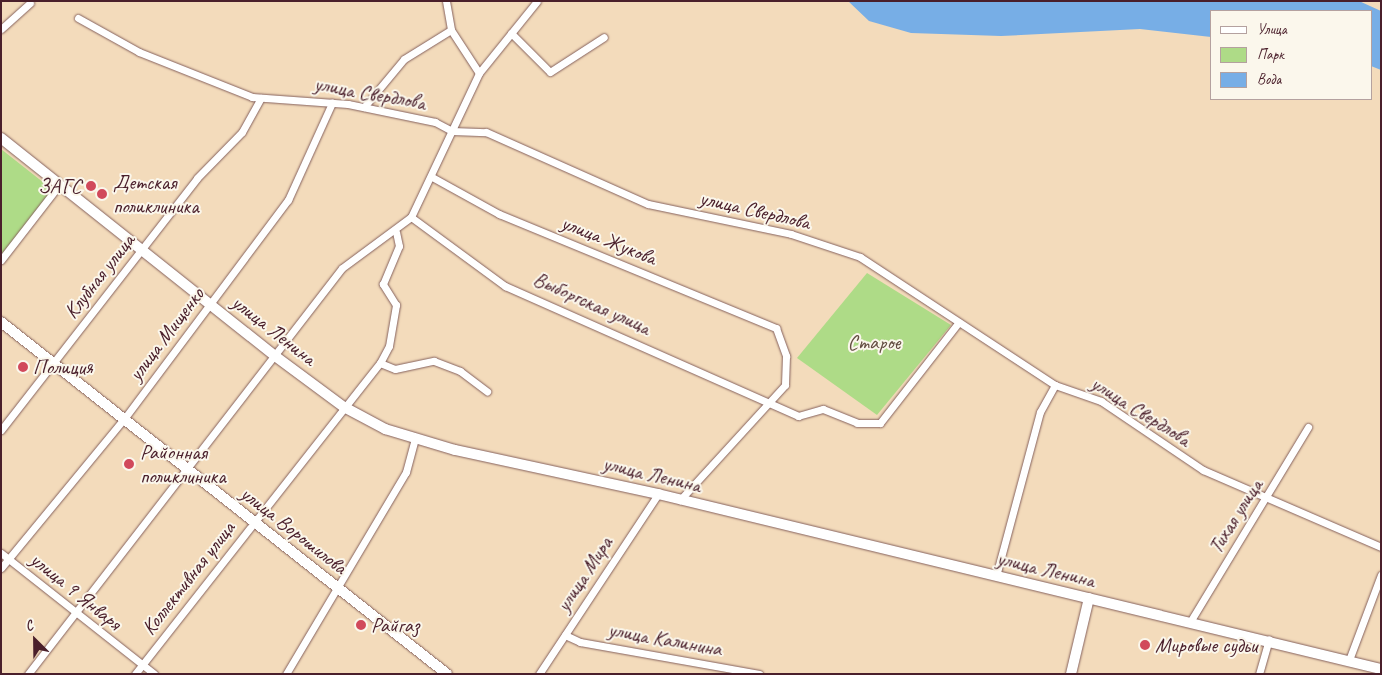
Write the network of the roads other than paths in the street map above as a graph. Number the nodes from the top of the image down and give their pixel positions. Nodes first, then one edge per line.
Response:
1 (446, 1) edge
2 (537, 1) edge
3 (30, 3) dead end
4 (78, 18) dead end
5 (1, 29) edge
6 (451, 30) junction
7 (512, 33) junction
8 (604, 37) dead end
9 (479, 73) junction
10 (261, 98) junction
11 (332, 103) junction
12 (364, 108) junction
13 (452, 131) junction
14 (1, 138) edge
15 (432, 177) junction
16 (60, 184) junction
17 (411, 217) junction
18 (396, 232) junction
19 (141, 249) junction
20 (1, 260) edge
21 (211, 304) junction
22 (1, 322) edge
23 (959, 322) junction
24 (275, 356) junction
25 (53, 363) junction
26 (380, 363) junction
27 (1054, 385) junction
28 (487, 391) dead end
29 (771, 401) junction
30 (344, 407) junction
31 (124, 419) junction
32 (1308, 427) dead end
33 (1, 430) edge
34 (414, 439) junction
35 (186, 469) junction
36 (658, 494) junction
37 (1269, 498) junction
38 (680, 500) junction
39 (254, 522) junction
40 (1381, 547) edge
41 (1, 553) edge
42 (8, 559) junction
43 (1, 568) edge
44 (1381, 575) edge
45 (996, 576) junction
46 (338, 589) junction
47 (1089, 598) junction
48 (74, 613) junction
49 (1190, 622) junction
50 (565, 635) junction
51 (1269, 640) junction
52 (1349, 660) junction
53 (142, 665) junction
54 (1381, 670) edge
55 (735, 672) edge
56 (28, 674) edge
57 (136, 674) edge
58 (154, 674) edge
59 (286, 674) edge
60 (447, 674) edge
61 (539, 674) edge
62 (759, 674) edge
63 (1071, 674) edge
64 (1259, 674) edge

1 - 6 street
2 - 7 street
3 - 5 street
4 - 10 street, улица Свердлова
6 - 9 street
6 - 12 street
7 - 8 street
7 - 9 street
9 - 13 street
10 - 11 street, улица Свердлова
10 - 19 street, Клубная улица
11 - 12 street, улица Свердлова
11 - 21 street, улица Мищенко
12 - 13 street, улица Свердлова
13 - 15 street
13 - 23 street, улица Свердлова
14 - 16 main road, улица Ленина
15 - 17 street
15 - 29 street, улица Жукова
16 - 19 main road, улица Ленина
16 - 20 street
17 - 18 street
17 - 29 street, Выборгская улица
18 - 24 street
18 - 26 street, Коллективная улица
19 - 21 main road, улица Ленина
19 - 25 street, Клубная улица
21 - 24 main road, улица Ленина
21 - 31 street, улица Мищенко
22 - 25 main road, улица Ворошилова
23 - 27 street, улица Свердлова
23 - 29 street
24 - 30 main road, улица Ленина
24 - 35 street
25 - 31 main road, улица Ворошилова
25 - 33 street, Клубная улица
26 - 28 street
26 - 30 street, Коллективная улица
27 - 37 street, улица Свердлова
27 - 45 street
29 - 38 street
30 - 34 main road, улица Ленина
30 - 39 street, Коллективная улица
31 - 35 main road, улица Ворошилова
31 - 42 street, улица Мищенко
32 - 37 street, Тихая улица
34 - 36 main road, улица Ленина
34 - 46 street
35 - 39 main road, улица Ворошилова
35 - 48 street
36 - 38 main road, улица Ленина
36 - 50 street, улица Мира
37 - 40 street, улица Свердлова
37 - 49 street, Тихая улица
38 - 45 main road, улица Ленина
39 - 46 main road, улица Ворошилова
39 - 53 street, Коллективная улица
41 - 42 street, улица 9 Января
42 - 43 street, улица Мищенко
42 - 48 street, улица 9 Января
44 - 52 street
45 - 47 main road, улица Ленина
46 - 59 street
46 - 60 main road, улица Ворошилова
47 - 49 main road, улица Ленина
47 - 63 main road
48 - 53 street, улица 9 Января
48 - 56 street
49 - 51 main road, улица Ленина
50 - 55 street, улица Калинина
50 - 61 street, улица Мира
51 - 52 main road, улица Ленина
51 - 64 street
52 - 54 main road, улица Ленина
53 - 57 street, Коллективная улица
53 - 58 street, улица 9 Января
55 - 62 street, улица Калинина

